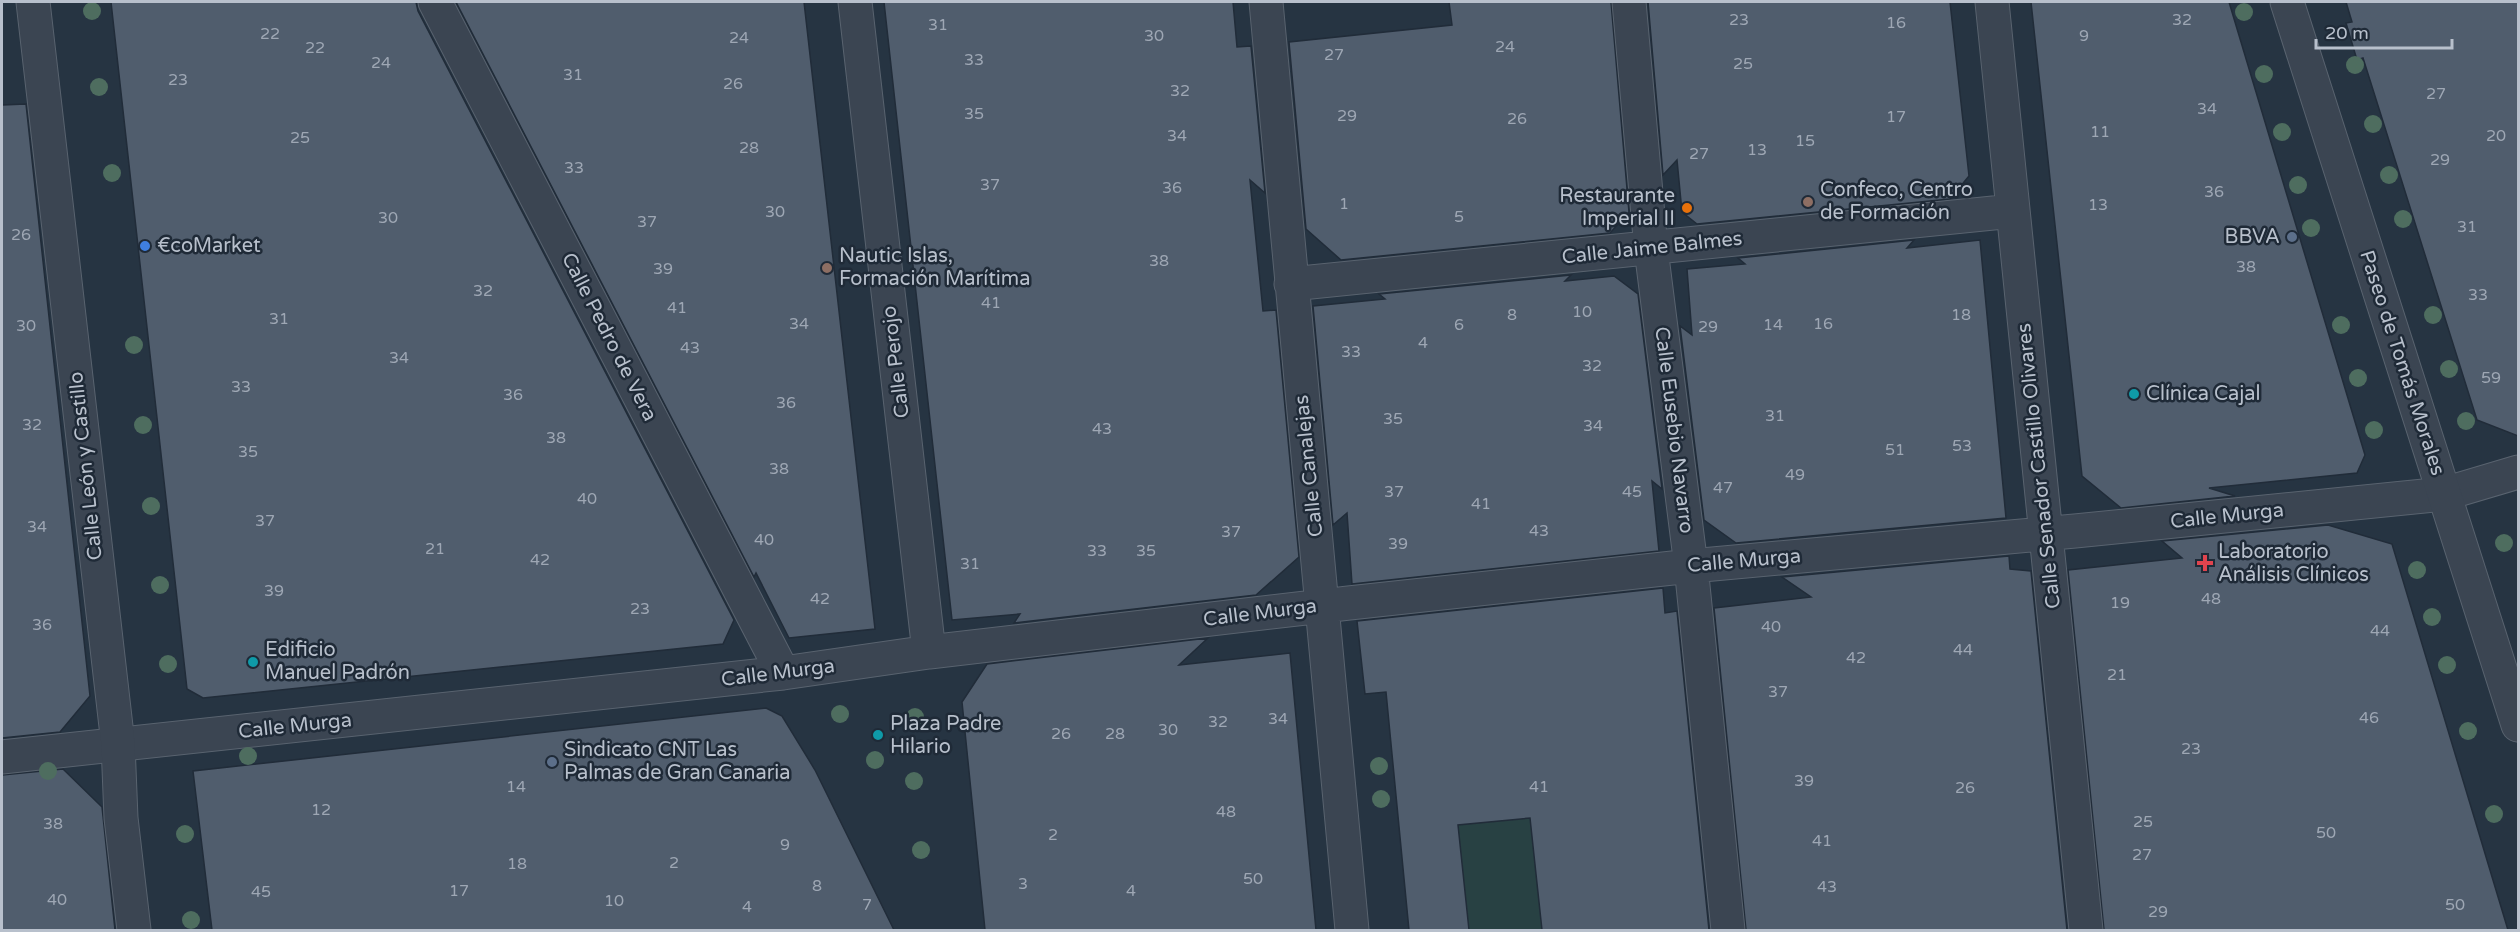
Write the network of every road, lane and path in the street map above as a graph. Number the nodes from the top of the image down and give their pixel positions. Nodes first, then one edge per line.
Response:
1 (33, 2) edge
2 (435, 2) edge
3 (855, 2) edge
4 (1266, 2) edge
5 (1629, 2) edge
6 (1992, 2) edge
7 (2287, 2) edge
8 (2013, 212) junction
9 (1651, 249) junction
10 (1291, 284) junction
11 (2518, 472) edge
12 (2444, 494) junction
13 (2046, 534) junction
14 (1691, 566) junction
15 (1323, 606) junction
16 (929, 652) junction
17 (783, 673) junction
18 (2518, 725) edge
19 (118, 744) junction
20 (2, 758) edge
21 (134, 930) edge
22 (1352, 930) edge
23 (1728, 930) edge
24 (2086, 930) edge

1 - 19 street, Calle León y Castillo
2 - 17 street, Calle Pedro de Vera
3 - 16 street, Calle Perojo
4 - 10 street, Calle Canalejas
5 - 9 street, Calle Eusebio Navarro
6 - 8 street, Calle Senador Castillo Olivares
7 - 12 street, Paseo de Tomás Morales
8 - 9 street, Calle Jaime Balmes
8 - 13 street, Calle Senador Castillo Olivares
9 - 10 street, Calle Jaime Balmes
9 - 14 street, Calle Eusebio Navarro
10 - 15 street, Calle Canalejas
11 - 12 street, Calle Murga
12 - 13 street, Calle Murga
12 - 18 street, Paseo de Tomás Morales
13 - 14 street, Calle Murga
13 - 24 street, Calle Senador Castillo Olivares
14 - 15 street, Calle Murga
14 - 23 street, Calle Eusebio Navarro
15 - 16 street, Calle Murga
15 - 22 street, Calle Canalejas
16 - 17 street, Calle Murga
17 - 19 street, Calle Murga
19 - 20 street, Calle Murga
19 - 21 street, Calle León y Castillo

